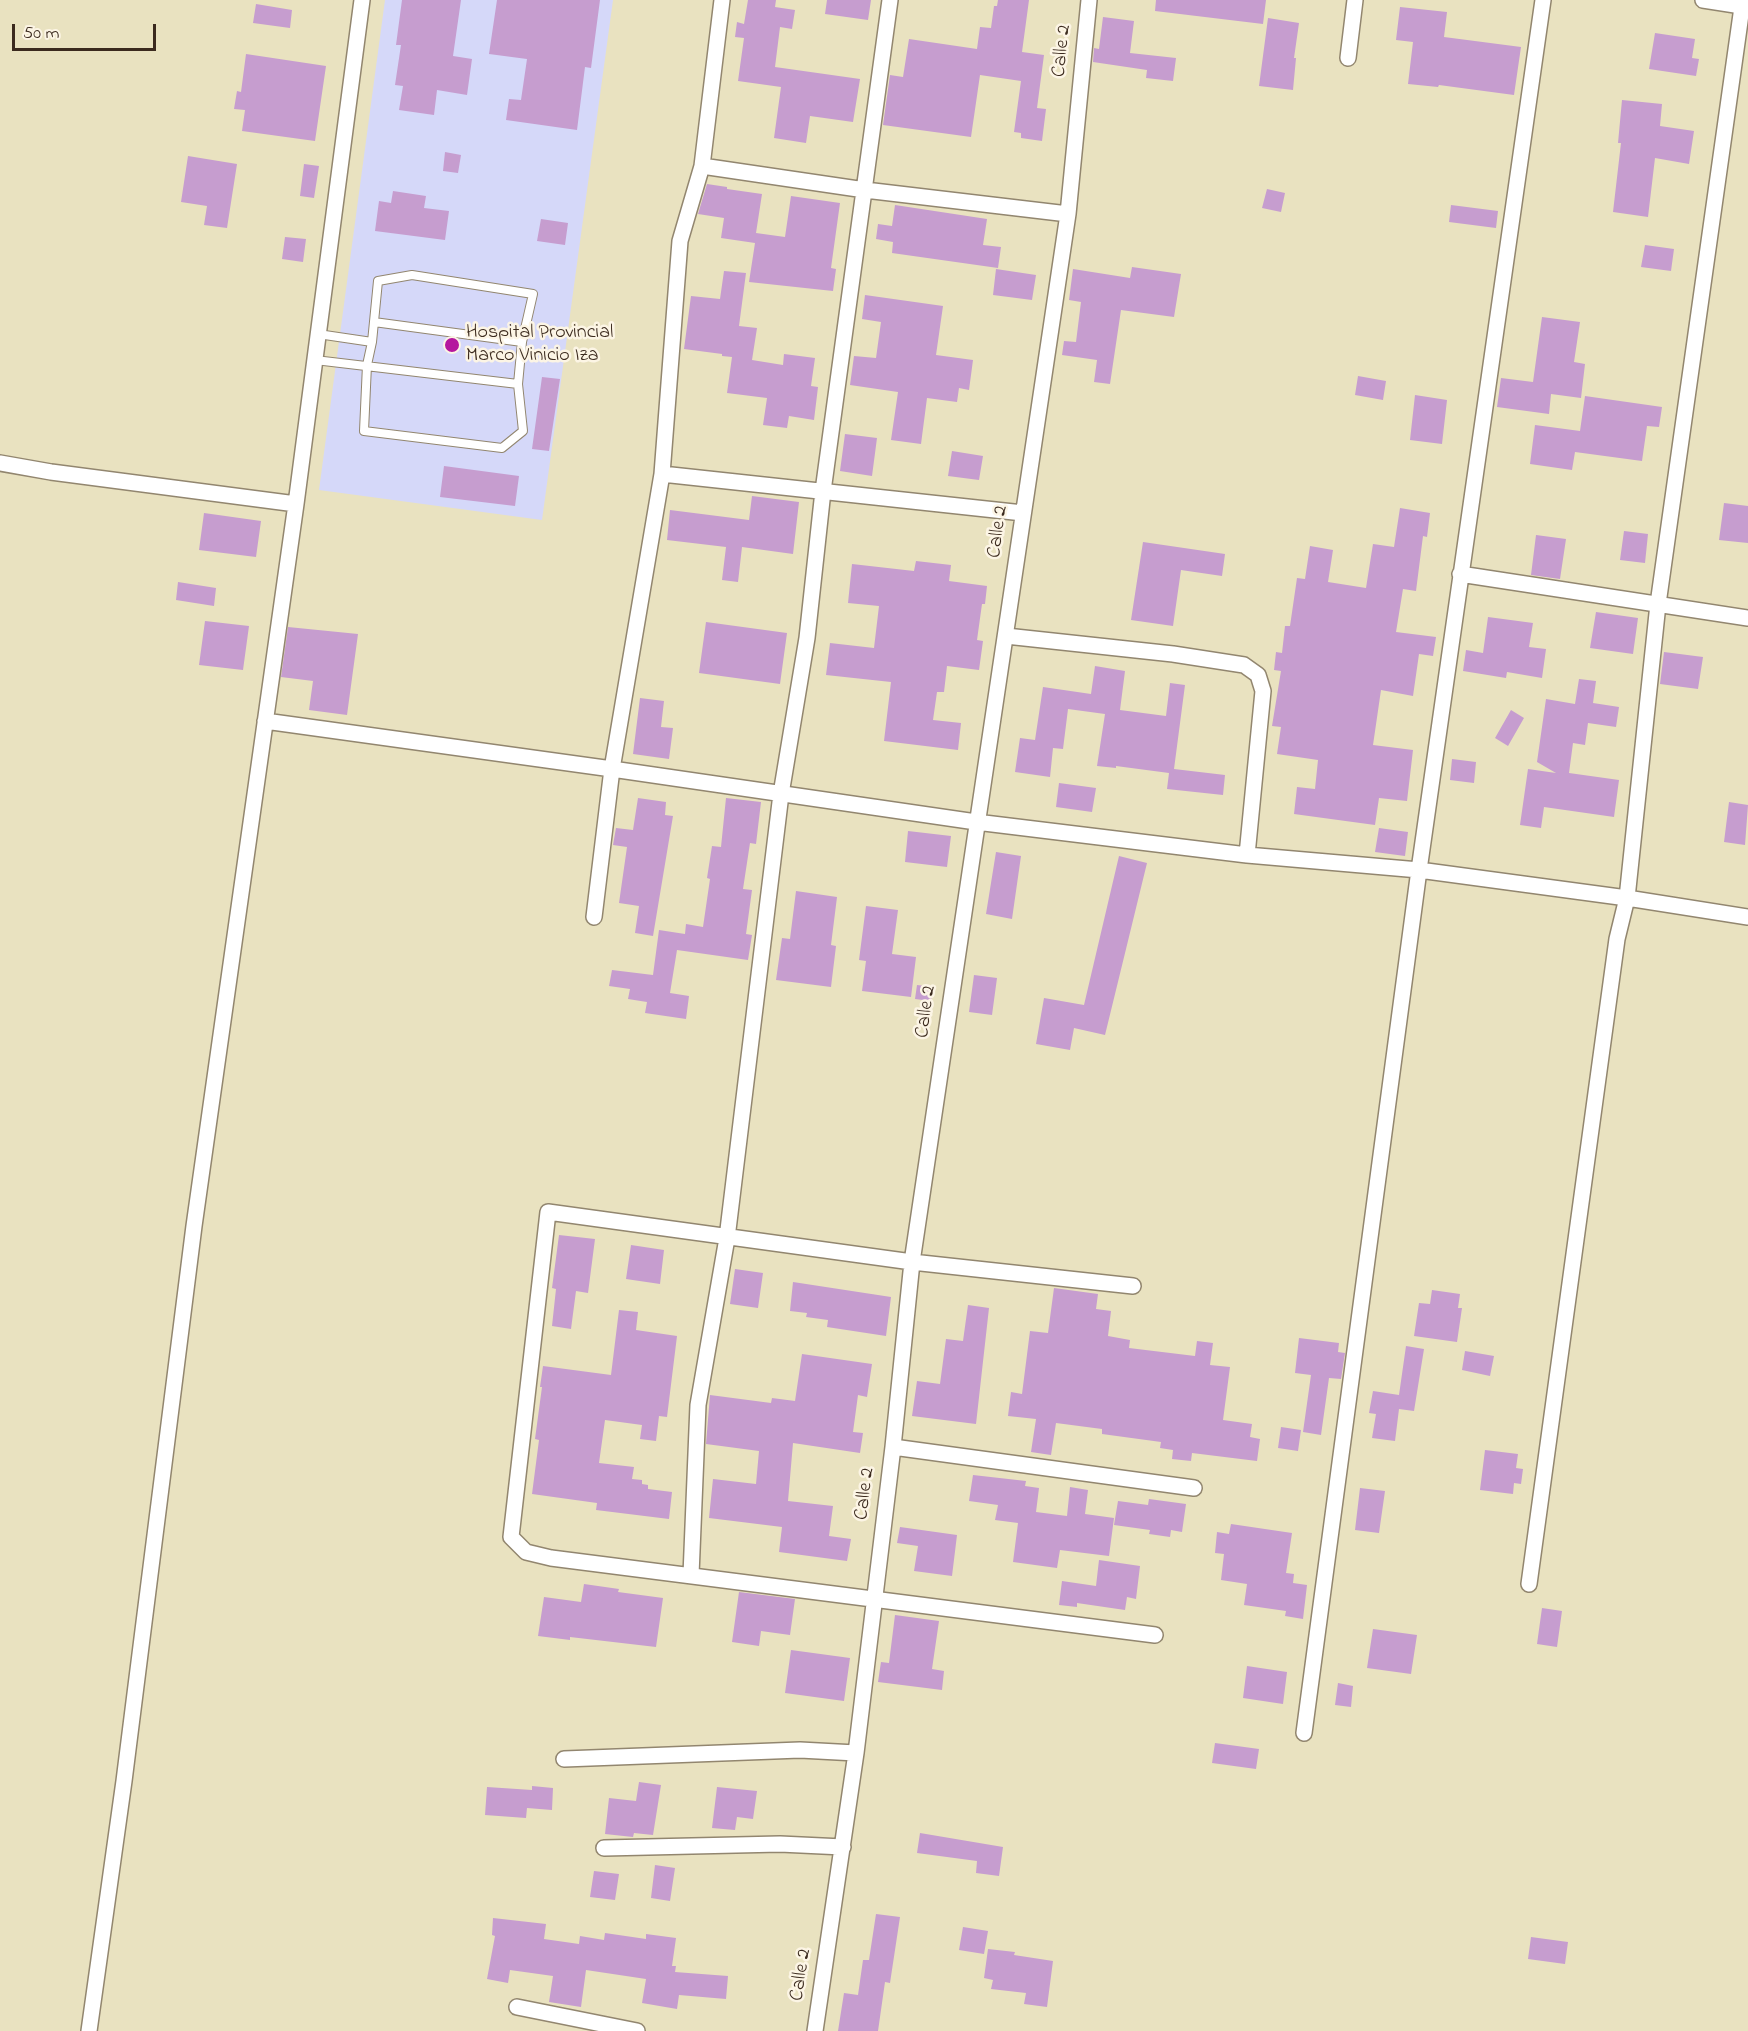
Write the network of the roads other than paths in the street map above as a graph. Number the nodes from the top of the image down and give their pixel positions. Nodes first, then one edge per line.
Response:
1 (362, 0) edge
2 (722, 0) edge
3 (890, 0) edge
4 (1089, 0) edge
5 (1355, 0) edge
6 (1543, 0) edge
7 (1703, 0) edge
8 (1745, 4) edge
9 (1348, 58) dead end
10 (702, 165) junction
11 (865, 190) junction
12 (1068, 214) junction
13 (374, 322) junction
14 (318, 334) junction
15 (372, 342) junction
16 (522, 342) junction
17 (315, 360) junction
18 (367, 365) junction
19 (518, 384) junction
20 (0, 463) edge
21 (662, 474) junction
22 (823, 491) junction
23 (296, 504) junction
24 (1023, 513) junction
25 (1460, 574) junction
26 (1658, 604) junction
27 (1748, 618) edge
28 (1006, 636) junction
29 (265, 721) junction
30 (612, 769) junction
31 (781, 794) junction
32 (976, 822) junction
33 (1247, 855) junction
34 (1419, 870) junction
35 (1627, 898) junction
36 (594, 917) dead end
37 (1748, 917) edge
38 (727, 1238) junction
39 (912, 1262) junction
40 (1133, 1286) dead end
41 (893, 1447) junction
42 (1194, 1488) dead end
43 (691, 1575) junction
44 (1528, 1584) dead end
45 (873, 1599) junction
46 (1155, 1635) dead end
47 (1304, 1732) dead end
48 (856, 1753) junction
49 (564, 1759) dead end
50 (843, 1847) junction
51 (604, 1848) dead end
52 (517, 2007) dead end
53 (89, 2031) edge
54 (637, 2031) edge
55 (815, 2031) edge

1 - 14 street
2 - 10 street
3 - 11 street
4 - 12 street, Calle 2
5 - 9 street
6 - 25 street
7 - 8 street
8 - 26 street
10 - 11 street
10 - 21 street
11 - 12 street
11 - 22 street
12 - 24 street, Calle 2
13 - 15 lane
13 - 16 lane
13 - 16 lane
14 - 15 lane
14 - 17 street
15 - 18 lane
16 - 19 lane
17 - 18 lane
17 - 23 street
18 - 19 lane
18 - 19 lane
20 - 23 street
21 - 22 street
21 - 30 street
22 - 24 street
22 - 31 street
23 - 29 street
24 - 28 street, Calle 2
25 - 26 street
25 - 34 street
26 - 27 street
26 - 35 street
28 - 32 street, Calle 2
28 - 33 street
29 - 30 street
29 - 53 street
30 - 31 street
30 - 36 street
31 - 32 street
31 - 38 street
32 - 33 street
32 - 39 street, Calle 2
33 - 34 street
34 - 35 street
34 - 47 street
35 - 37 street
35 - 44 street
38 - 39 street
38 - 43 street
38 - 43 street
39 - 40 street
39 - 41 street, Calle 2
41 - 42 street
41 - 45 street, Calle 2
43 - 45 street
45 - 46 street
45 - 48 street, Calle 2
48 - 49 street
48 - 50 street, Calle 2
50 - 51 street
50 - 55 street, Calle 2
52 - 54 street

